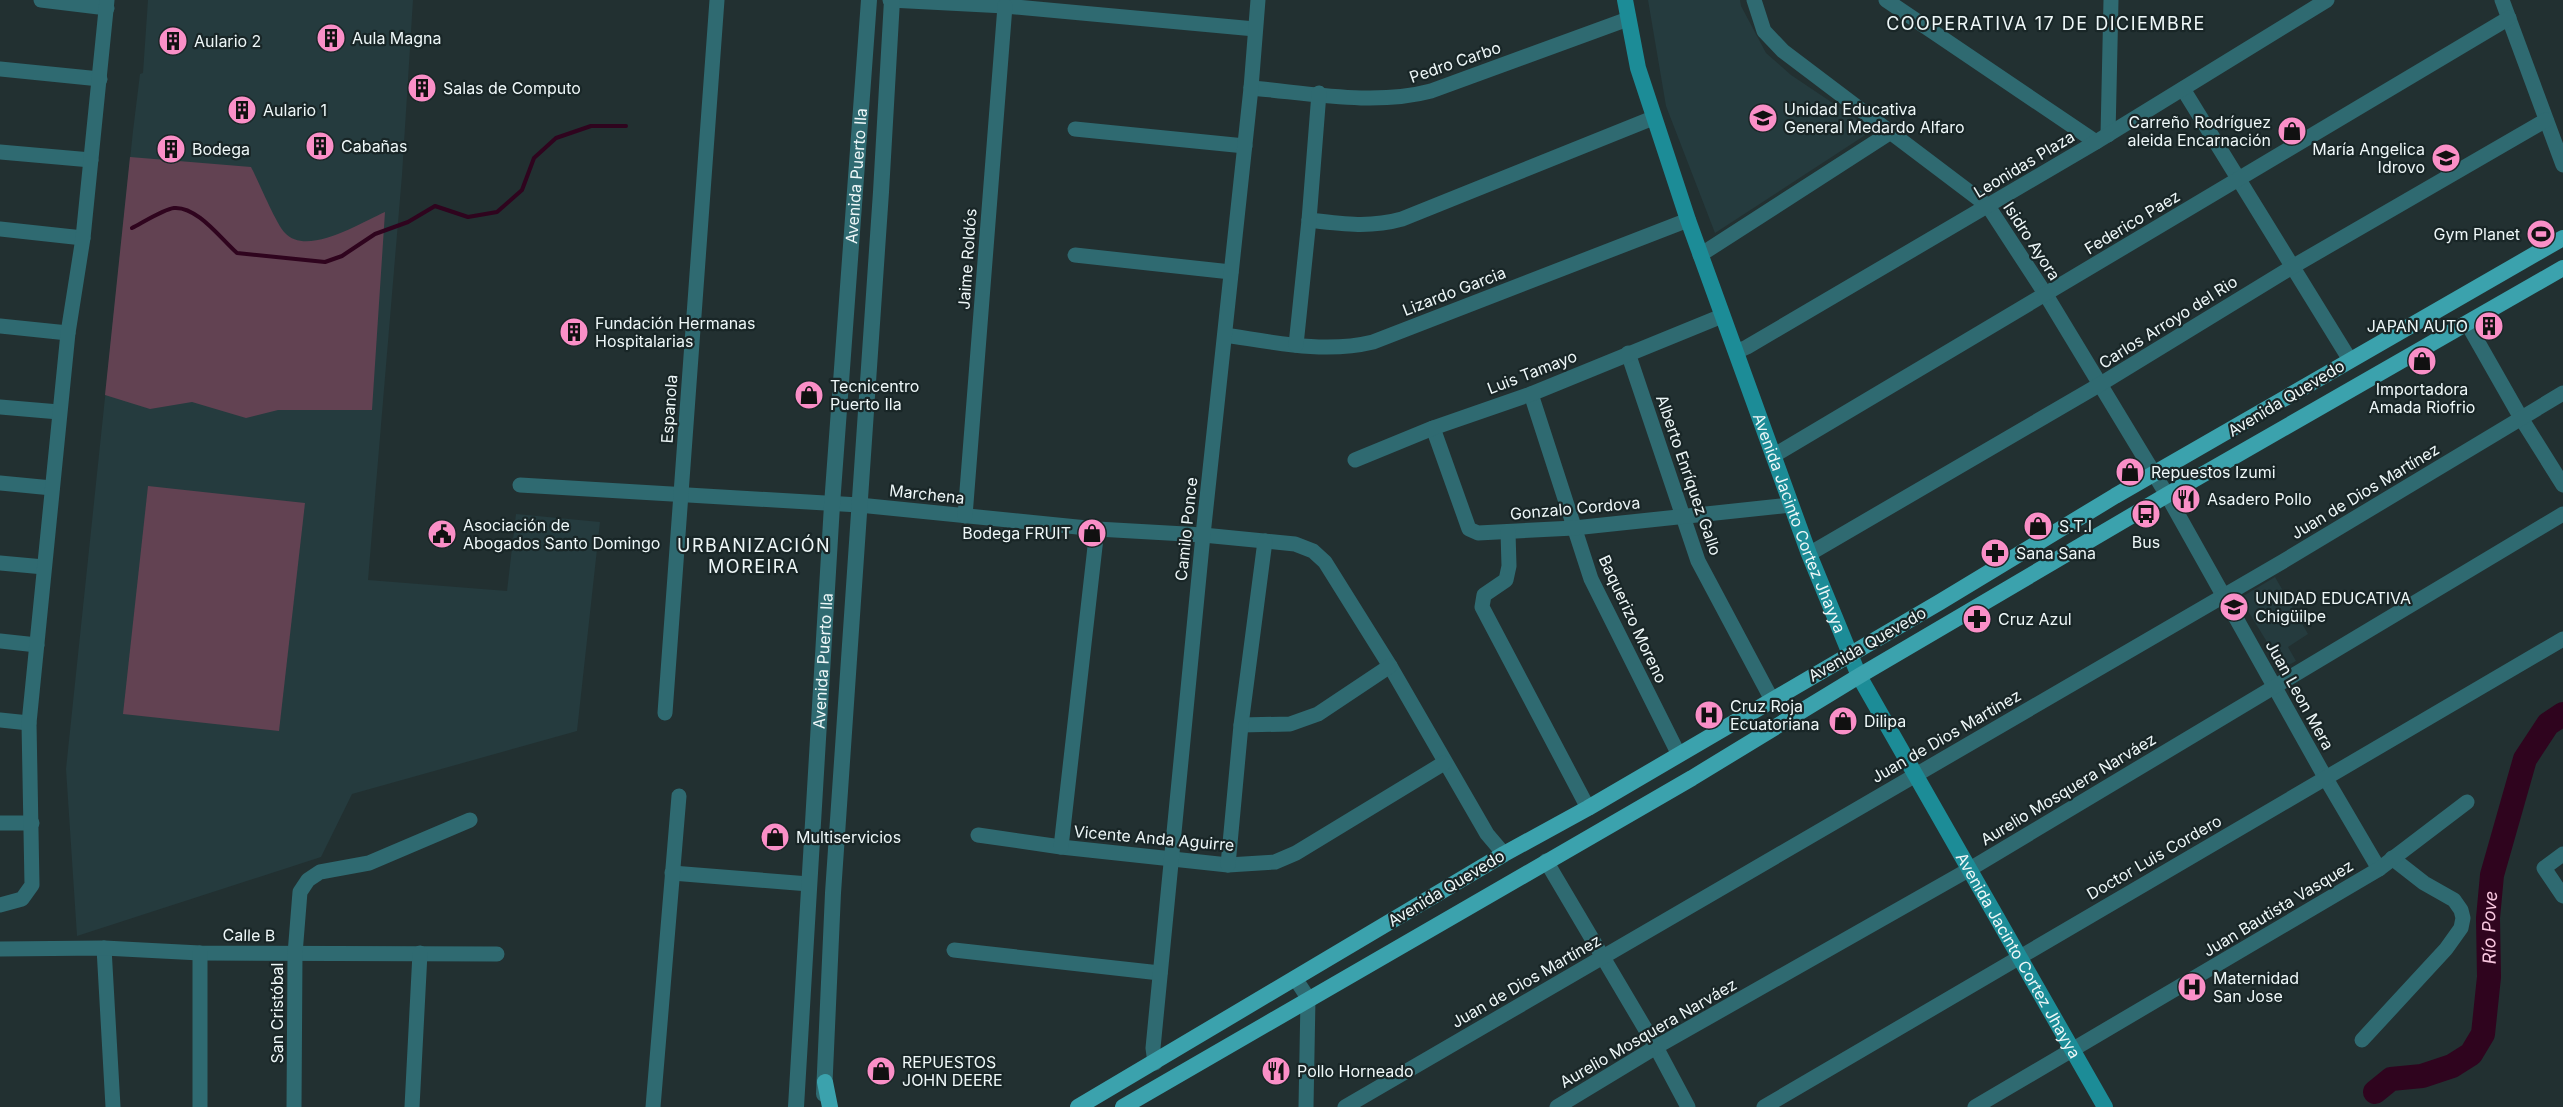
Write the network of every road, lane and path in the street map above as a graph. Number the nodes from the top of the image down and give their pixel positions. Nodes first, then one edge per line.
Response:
1 (41, 0) edge
2 (717, 0) edge
3 (868, 0) edge
4 (891, 0) edge
5 (1258, 0) edge
6 (1625, 0) edge
7 (1754, 0) edge
8 (1886, 0) edge
9 (2111, 0) edge
10 (2327, 0) edge
11 (2502, 0) edge
12 (107, 4) edge
13 (1005, 6) junction
14 (2509, 18) junction
15 (1628, 19) junction
16 (1255, 29) junction
17 (0, 69) edge
18 (100, 79) junction
19 (1251, 88) junction
20 (2183, 89) junction
21 (1319, 93) junction
22 (1653, 118) junction
23 (2546, 120) junction
24 (1075, 129) dead end
25 (1891, 132) junction
26 (2102, 138) junction
27 (1245, 146) junction
28 (0, 152) edge
29 (91, 160) junction
30 (2563, 165) edge
31 (2237, 179) junction
32 (1988, 206) junction
33 (1310, 220) junction
34 (1688, 220) junction
35 (0, 229) edge
36 (83, 238) junction
37 (2563, 238) edge
38 (1075, 255) dead end
39 (1701, 255) junction
40 (2292, 267) junction
41 (2563, 268) edge
42 (1232, 272) junction
43 (2046, 295) junction
44 (1722, 316) junction
45 (2467, 323) junction
46 (0, 326) edge
47 (68, 333) junction
48 (1225, 335) junction
49 (1296, 345) junction
50 (1736, 352) junction
51 (1628, 353) junction
52 (2350, 360) junction
53 (2099, 385) junction
54 (2563, 393) edge
55 (1531, 394) junction
56 (0, 407) edge
57 (59, 412) junction
58 (2520, 418) junction
59 (1433, 428) junction
60 (1773, 456) junction
61 (1355, 460) dead end
62 (2154, 476) junction
63 (0, 483) edge
64 (520, 485) dead end
65 (2563, 485) edge
66 (52, 488) junction
67 (681, 495) junction
68 (2167, 495) junction
69 (832, 505) junction
70 (859, 505) junction
71 (1791, 505) junction
72 (2563, 514) edge
73 (965, 516) junction
74 (1685, 517) junction
75 (1574, 528) junction
76 (1097, 529) junction
77 (1508, 532) junction
78 (1203, 535) junction
79 (1265, 541) junction
80 (1809, 554) junction
81 (0, 563) edge
82 (44, 567) junction
83 (2222, 596) junction
84 (2563, 639) edge
85 (0, 641) edge
86 (37, 645) junction
87 (1850, 654) junction
88 (1390, 666) junction
89 (1859, 676) junction
90 (2275, 685) junction
91 (1772, 700) junction
92 (665, 712) dead end
93 (0, 720) edge
94 (29, 723) junction
95 (1241, 725) junction
96 (1678, 753) junction
97 (1444, 763) junction
98 (1914, 776) junction
99 (2325, 777) junction
100 (680, 796) dead end
101 (2467, 802) dead end
102 (1588, 808) junction
103 (470, 820) dead end
104 (0, 823) edge
105 (32, 823) junction
106 (978, 835) dead end
107 (1061, 847) junction
108 (1504, 854) junction
109 (2563, 854) edge
110 (2392, 858) junction
111 (1171, 859) junction
112 (1546, 861) junction
113 (1228, 865) junction
114 (1970, 869) junction
115 (2379, 869) junction
116 (672, 873) junction
117 (809, 884) junction
118 (2563, 896) edge
119 (0, 905) edge
120 (104, 948) junction
121 (0, 949) edge
122 (954, 950) dead end
123 (200, 953) junction
124 (420, 953) junction
125 (295, 954) junction
126 (497, 954) dead end
127 (2020, 956) junction
128 (1601, 958) junction
129 (1160, 973) junction
130 (1295, 978) junction
131 (1308, 998) junction
132 (2362, 1040) dead end
133 (1656, 1047) junction
134 (2072, 1052) junction
135 (1155, 1063) junction
136 (825, 1082) junction
137 (1979, 1106) edge
138 (113, 1107) edge
139 (200, 1107) edge
140 (294, 1107) edge
141 (412, 1107) edge
142 (653, 1107) edge
143 (795, 1107) edge
144 (823, 1107) edge
145 (830, 1107) edge
146 (1078, 1107) edge
147 (1123, 1107) edge
148 (1306, 1107) edge
149 (1345, 1107) edge
150 (1557, 1107) edge
151 (1688, 1107) edge
152 (1764, 1107) edge
153 (2105, 1107) edge

1 - 12 street
2 - 67 street, Espanola
3 - 69 street, Avenida Puerto Ila
4 - 13 street
4 - 70 street, Avenida Puerto Ila
5 - 16 street, Camilo Ponce
6 - 15 main road, Avenida Jacinto Cortez Jhayya
7 - 25 street, Isidro Ayora
8 - 26 street
9 - 26 street
10 - 20 street, Leonidas Plaza
11 - 14 street
12 - 18 street
13 - 16 street
13 - 73 street, Jaime Roldós
14 - 23 street
14 - 31 street, Federico Paez
15 - 21 street, Pedro Carbo
15 - 22 main road, Avenida Jacinto Cortez Jhayya
16 - 19 street, Camilo Ponce
17 - 18 street
18 - 29 street
19 - 21 street, Pedro Carbo
19 - 27 street, Camilo Ponce
20 - 26 street, Leonidas Plaza
20 - 31 street
21 - 33 street
22 - 33 street
22 - 34 main road, Avenida Jacinto Cortez Jhayya
23 - 30 street
23 - 40 street, Carlos Arroyo del Rio
24 - 27 street
25 - 32 street, Isidro Ayora
25 - 39 street
26 - 32 street, Leonidas Plaza
27 - 42 street, Camilo Ponce
28 - 29 street
29 - 36 street
31 - 40 street
31 - 43 street, Federico Paez
32 - 43 street, Isidro Ayora
32 - 50 street, Leonidas Plaza
33 - 49 street
34 - 39 main road, Avenida Jacinto Cortez Jhayya
34 - 49 street, Lizardo Garcia
35 - 36 street
36 - 47 street
37 - 52 main road, Avenida Quevedo
38 - 42 street
39 - 44 main road, Avenida Jacinto Cortez Jhayya
40 - 52 street
40 - 53 street, Carlos Arroyo del Rio
41 - 45 main road, Avenida Quevedo
42 - 48 street, Camilo Ponce
43 - 53 street, Isidro Ayora
43 - 60 street, Federico Paez
44 - 50 main road, Avenida Jacinto Cortez Jhayya
44 - 51 street, Luis Tamayo
45 - 58 street
45 - 68 main road, Avenida Quevedo
46 - 47 street
47 - 57 street
48 - 49 street, Lizardo Garcia
48 - 78 street, Camilo Ponce
50 - 60 main road, Avenida Jacinto Cortez Jhayya
51 - 55 street, Luis Tamayo
51 - 74 street, Alberto Enríquez Gallo
52 - 62 main road, Avenida Quevedo
53 - 62 street, Isidro Ayora
53 - 80 street, Carlos Arroyo del Rio
54 - 58 street, Juan de Dios Martínez
55 - 59 street, Luis Tamayo
55 - 75 street, Baquerizo Moreno
56 - 57 street
57 - 66 street
58 - 65 street
58 - 83 street, Juan de Dios Martínez
59 - 61 street, Luis Tamayo
59 - 77 street, Gonzalo Cordova
60 - 71 main road, Avenida Jacinto Cortez Jhayya
62 - 68 street, Juan Leon Mera
62 - 87 main road, Avenida Quevedo
63 - 66 street
64 - 67 street, Marchena
66 - 82 street
67 - 69 street, Marchena
67 - 92 street, Espanola
68 - 83 street, Juan Leon Mera
68 - 89 main road, Avenida Quevedo
69 - 70 street, Marchena
69 - 117 street, Avenida Puerto Ila
70 - 73 street, Marchena
70 - 136 street, Avenida Puerto Ila
71 - 74 street, Gonzalo Cordova
71 - 80 main road, Avenida Jacinto Cortez Jhayya
72 - 90 street, Aurelio Mosquera Narváez
73 - 76 street, Marchena
74 - 75 street, Gonzalo Cordova
74 - 91 street, Alberto Enríquez Gallo
75 - 77 street, Gonzalo Cordova
75 - 96 street, Baquerizo Moreno
76 - 78 street, Marchena
76 - 107 street
77 - 102 street
78 - 79 street, Marchena
78 - 111 street, Camilo Ponce
79 - 88 street, Marchena
79 - 95 street
80 - 87 main road, Avenida Jacinto Cortez Jhayya
81 - 82 street
82 - 86 street
83 - 90 street, Juan Leon Mera
83 - 98 street, Juan de Dios Martínez
84 - 99 street, Doctor Luis Cordero
85 - 86 street
86 - 94 street
87 - 89 main road, Avenida Jacinto Cortez Jhayya
87 - 91 main road, Avenida Quevedo
88 - 95 street
88 - 97 street
89 - 98 main road, Avenida Jacinto Cortez Jhayya
89 - 112 main road, Avenida Quevedo
90 - 99 street, Juan Leon Mera
90 - 114 street, Aurelio Mosquera Narváez
91 - 96 main road, Avenida Quevedo
93 - 94 street
94 - 105 street
95 - 113 street
96 - 102 main road, Avenida Quevedo
97 - 108 street
97 - 113 street, Vicente Anda Aguirre
98 - 114 main road, Avenida Jacinto Cortez Jhayya
98 - 128 street, Juan de Dios Martínez
99 - 115 street, Juan Leon Mera
99 - 127 street, Doctor Luis Cordero
100 - 116 street
101 - 110 street, Juan Bautista Vasquez
102 - 108 main road, Avenida Quevedo
103 - 125 street, San Cristóbal
104 - 105 street
105 - 119 street
106 - 107 street, Vicente Anda Aguirre
107 - 111 street, Vicente Anda Aguirre
108 - 130 main road, Avenida Quevedo
109 - 118 street
110 - 115 street, Juan Bautista Vasquez
110 - 132 street
111 - 113 street, Vicente Anda Aguirre
111 - 129 street, Camilo Ponce
112 - 128 street
112 - 131 main road, Avenida Quevedo
114 - 127 main road, Avenida Jacinto Cortez Jhayya
114 - 133 street, Aurelio Mosquera Narváez
115 - 134 street, Juan Bautista Vasquez
116 - 117 street
116 - 142 street
117 - 143 street, Avenida Puerto Ila
120 - 121 street, Calle B
120 - 123 street, Calle B
120 - 138 street
122 - 129 street
123 - 125 street, Calle B
123 - 139 street
124 - 125 street, Calle B
124 - 126 street, Calle B
124 - 141 street
125 - 140 street, San Cristóbal
127 - 134 main road, Avenida Jacinto Cortez Jhayya
127 - 152 street, Doctor Luis Cordero
128 - 133 street
128 - 149 street, Juan de Dios Martínez
129 - 135 street, Camilo Ponce
130 - 131 street
130 - 135 main road, Avenida Quevedo
131 - 147 main road, Avenida Quevedo
131 - 148 street
133 - 150 street, Aurelio Mosquera Narváez
133 - 151 street
134 - 137 street, Juan Bautista Vasquez
134 - 153 main road, Avenida Jacinto Cortez Jhayya
135 - 146 main road, Avenida Quevedo
136 - 144 street, Avenida Puerto Ila
136 - 145 main road

